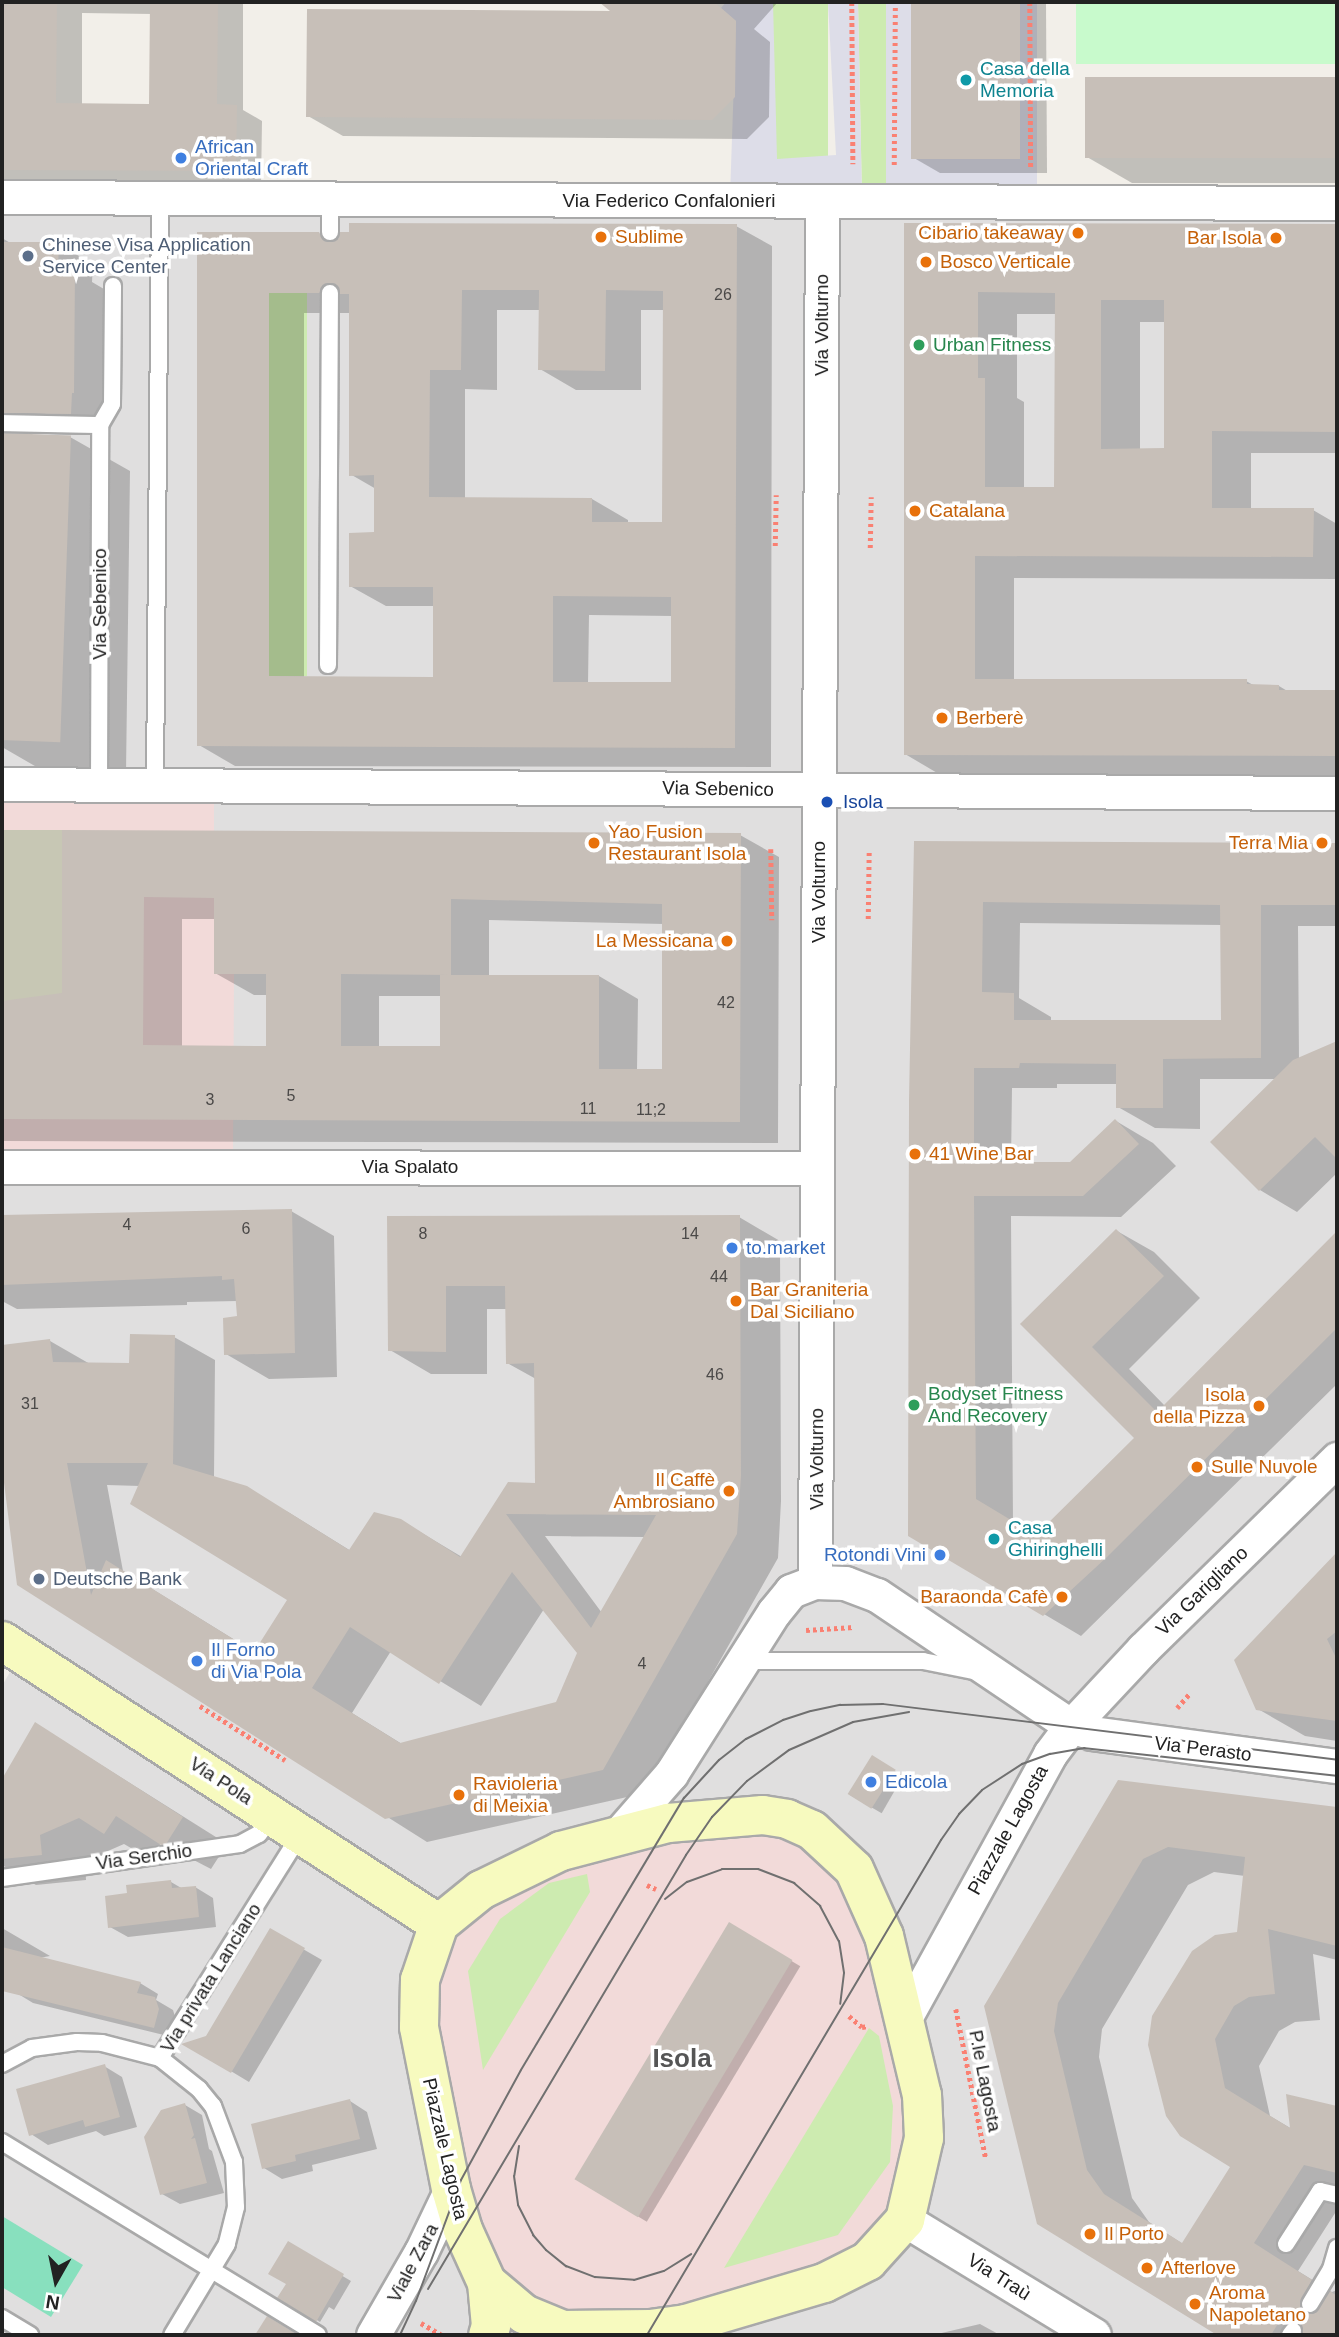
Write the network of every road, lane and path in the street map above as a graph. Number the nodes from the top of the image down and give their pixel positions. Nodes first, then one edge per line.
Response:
1 (852, 2) edge
2 (895, 2) edge
3 (1030, 2) edge
4 (894, 170) dead end
5 (2, 197) edge
6 (160, 198) junction
7 (330, 199) junction
8 (838, 202) junction
9 (1031, 202) junction
10 (1337, 203) edge
11 (330, 232) dead end
12 (113, 286) dead end
13 (330, 293) dead end
14 (2, 423) edge
15 (100, 425) junction
16 (776, 495) dead end
17 (871, 497) dead end
18 (775, 546) dead end
19 (870, 548) dead end
20 (328, 665) dead end
21 (2, 783) edge
22 (99, 783) junction
23 (155, 784) junction
24 (819, 789) junction
25 (1337, 793) edge
26 (771, 849) dead end
27 (869, 851) dead end
28 (868, 919) dead end
29 (772, 920) dead end
30 (2, 1167) edge
31 (817, 1168) junction
32 (1337, 1459) edge
33 (815, 1582) junction
34 (854, 1627) dead end
35 (803, 1630) dead end
36 (2, 1641) edge
37 (740, 1661) junction
38 (993, 1675) junction
39 (200, 1706) dead end
40 (1071, 1726) junction
41 (285, 1760) dead end
42 (1337, 1766) edge
43 (287, 1824) junction
44 (617, 1837) junction
45 (2, 1878) edge
46 (647, 1885) dead end
47 (656, 1889) dead end
48 (439, 1924) junction
49 (956, 2009) dead end
50 (849, 2016) dead end
51 (905, 2018) junction
52 (862, 2027) dead end
53 (160, 2058) junction
54 (2, 2064) edge
55 (2, 2142) edge
56 (986, 2159) dead end
57 (451, 2189) junction
58 (1337, 2195) edge
59 (905, 2220) junction
60 (1286, 2244) dead end
61 (1337, 2248) edge
62 (213, 2270) junction
63 (487, 2283) junction
64 (1310, 2304) dead end
65 (2, 2318) edge
66 (419, 2322) dead end
67 (683, 2329) edge
68 (562, 2333) edge
69 (30, 2335) edge
70 (172, 2335) edge
71 (318, 2335) edge
72 (373, 2335) edge
73 (442, 2335) edge
74 (488, 2335) edge
75 (1094, 2335) edge

1 - 8 path
2 - 4 path
3 - 9 path
5 - 6 street, Via Federico Confalonieri
6 - 7 street, Via Federico Confalonieri
6 - 23 lane
7 - 8 street, Via Federico Confalonieri
7 - 11 lane
8 - 9 street, Via Federico Confalonieri
8 - 24 street, Via Volturno
9 - 10 street, Via Federico Confalonieri
12 - 15 lane
13 - 20 lane
14 - 15 lane
15 - 22 lane, Via Sebenico
16 - 18 path
17 - 19 path
21 - 22 street, Via Sebenico
22 - 23 street, Via Sebenico
23 - 24 street, Via Sebenico
24 - 25 street, Via Sebenico
24 - 31 street, Via Volturno
26 - 29 path
27 - 28 path
30 - 31 street, Via Spalato
31 - 33 street, Via Volturno
32 - 40 street, Via Garigliano
33 - 37 street
33 - 38 street
34 - 35 path
36 - 43 street, Via Pola
37 - 38 lane
37 - 44 street
38 - 40 street
39 - 41 path
40 - 42 street, Via Perasto
40 - 51 street, Piazzale Lagosta
43 - 45 lane, Via Serchio
43 - 48 street, Via Pola
43 - 53 lane, Via privata Lanciano
44 - 48 street, Piazzale Lagosta
44 - 51 street, Piazzale Lagosta
46 - 47 path
48 - 57 street, Piazzale Lagosta
49 - 56 path, P.le Lagosta
50 - 52 path
51 - 59 street, Piazzale Lagosta
53 - 54 lane
53 - 62 lane, Via privata Lanciano
55 - 62 lane
57 - 63 street, Piazzale Lagosta
57 - 72 street, Viale Zara
58 - 60 lane
59 - 67 street, Piazzale Lagosta
59 - 75 street, Via Traù
61 - 64 lane
62 - 70 lane, Via privata Lanciano
62 - 71 lane
63 - 68 street, Piazzale Lagosta
63 - 74 street
65 - 69 lane
66 - 73 path
67 - 68 street, Piazzale Lagosta

